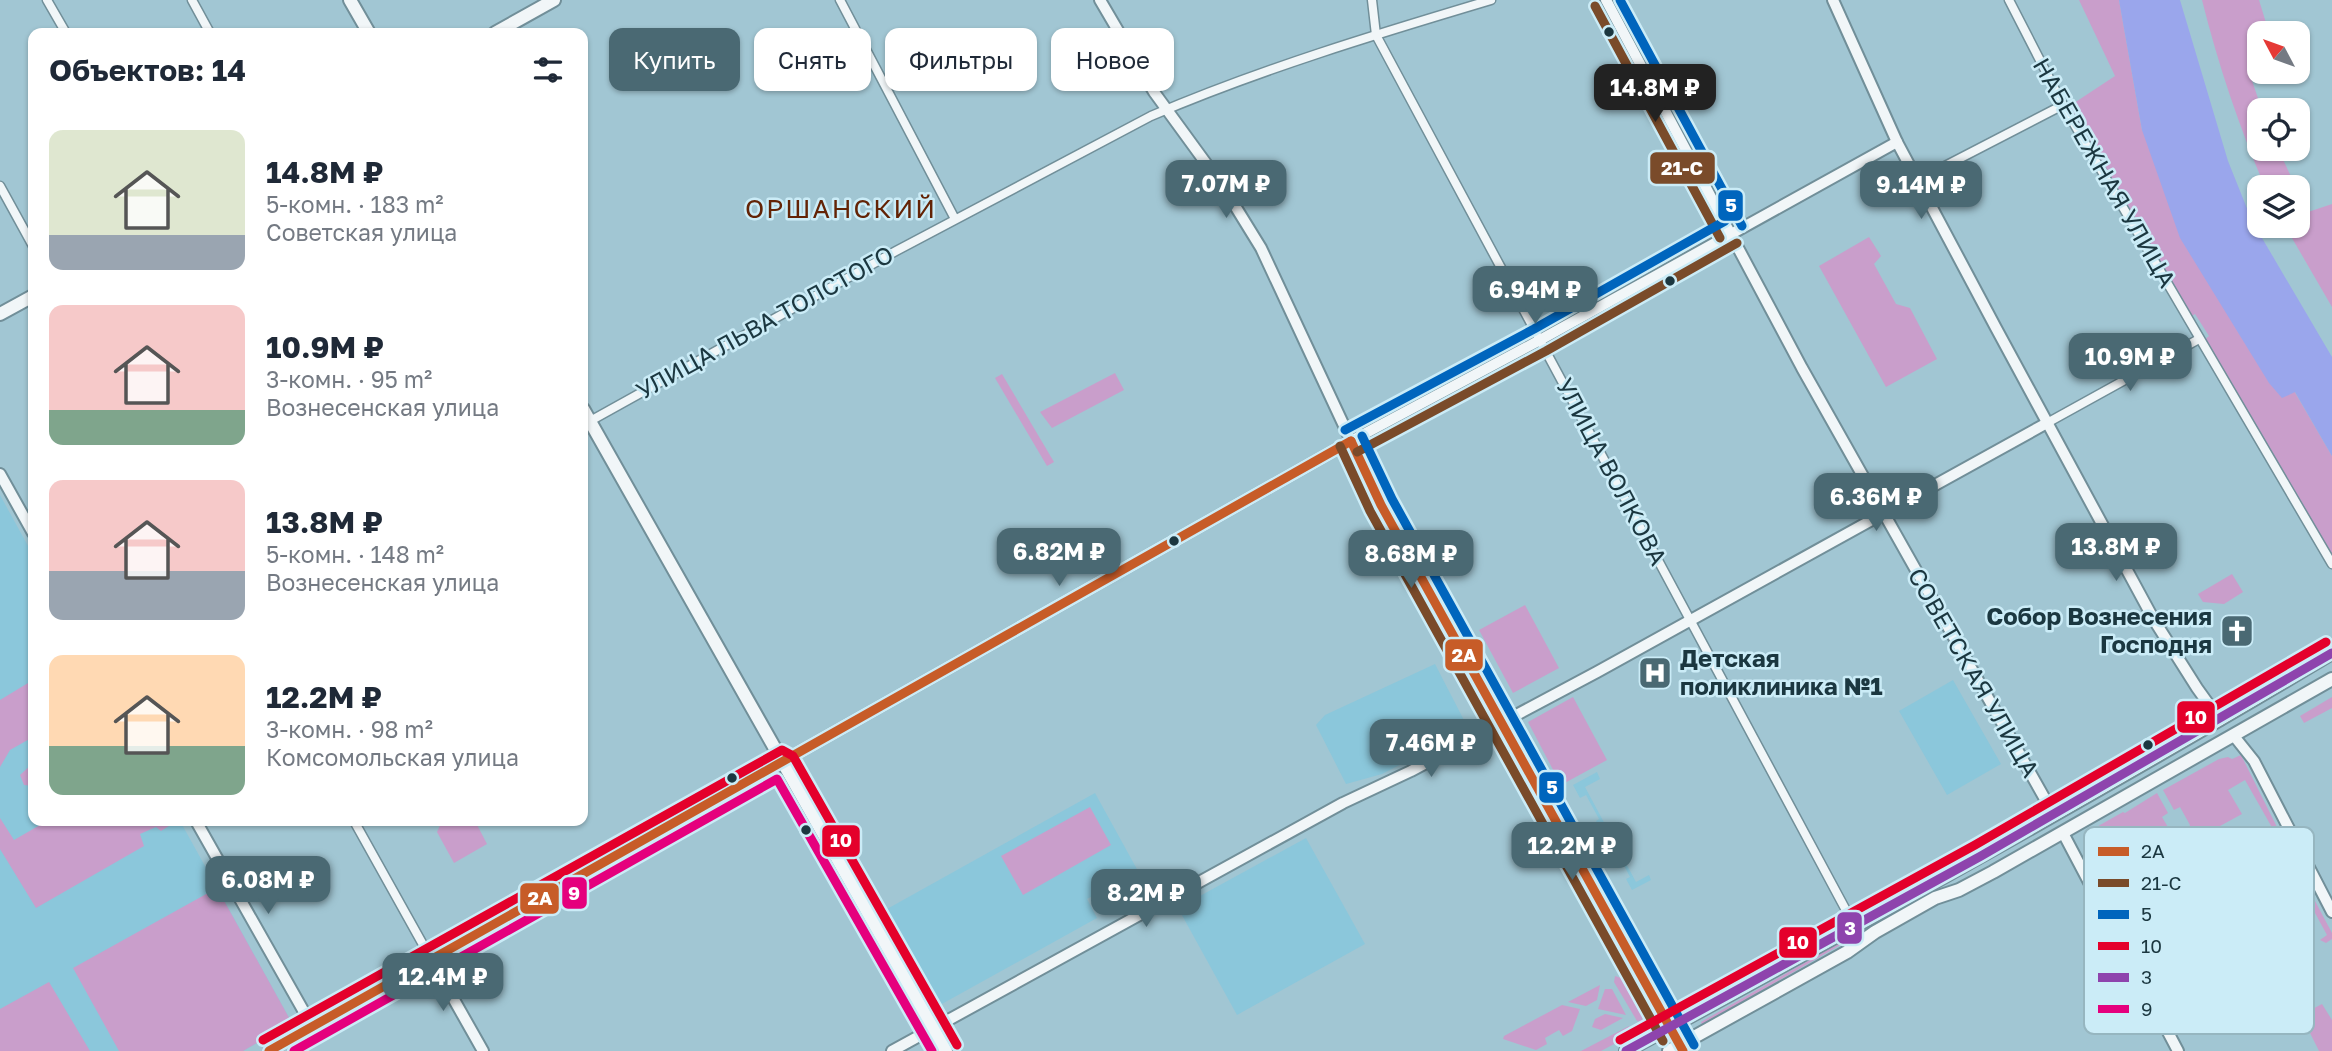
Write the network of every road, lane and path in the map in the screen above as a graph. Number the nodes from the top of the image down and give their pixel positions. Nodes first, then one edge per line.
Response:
1 (47, 0) edge
2 (192, 0) edge
3 (350, 0) edge
4 (554, 0) edge
5 (840, 0) edge
6 (1100, 0) edge
7 (1372, 0) edge
8 (1491, 0) edge
9 (1606, 0) edge
10 (1833, 0) edge
11 (2009, 0) edge
12 (63, 28) edge
13 (207, 28) edge
14 (366, 28) edge
15 (504, 28) edge
16 (1376, 35) junction
17 (2063, 105) junction
18 (1167, 109) junction
19 (1897, 142) junction
20 (1917, 180) junction
21 (0, 186) edge
22 (955, 219) junction
23 (1731, 232) junction
24 (28, 237) edge
25 (28, 299) edge
26 (0, 314) edge
27 (2199, 339) junction
28 (1540, 341) junction
29 (588, 422) edge
30 (2047, 423) junction
31 (588, 426) edge
32 (1350, 441) junction
33 (0, 474) edge
34 (1883, 514) junction
35 (28, 524) edge
36 (2331, 563) edge
37 (1690, 620) junction
38 (2332, 653) edge
39 (2332, 680) edge
40 (2220, 720) junction
41 (1502, 722) junction
42 (2234, 736) junction
43 (782, 762) junction
44 (2054, 815) junction
45 (199, 826) edge
46 (357, 826) edge
47 (2288, 827) edge
48 (2063, 833) junction
49 (2084, 873) edge
50 (2314, 878) edge
51 (2332, 912) edge
52 (1855, 927) junction
53 (1862, 940) junction
54 (431, 960) junction
55 (312, 1026) junction
56 (1670, 1027) junction
57 (933, 1028) junction
58 (2169, 1034) edge
59 (1677, 1049) edge
60 (269, 1051) edge
61 (483, 1051) edge
62 (892, 1051) edge
63 (946, 1051) edge
64 (1626, 1051) edge
65 (2178, 1051) edge

1 - 12 street
2 - 13 street
3 - 14 main road
4 - 15 main road
5 - 22 street
6 - 18 street
7 - 16 street, УЛИЦА ВОЛКОВА
8 - 16 street, УЛИЦА ЛЬВА ТОЛСТОГО
9 - 23 street, СОВЕТСКАЯ УЛИЦА
10 - 19 street
11 - 17 street, НАБЕРЕЖНАЯ УЛИЦА
16 - 18 street, УЛИЦА ЛЬВА ТОЛСТОГО
16 - 28 street, УЛИЦА ВОЛКОВА
17 - 20 street
17 - 27 street, НАБЕРЕЖНАЯ УЛИЦА
18 - 22 street, УЛИЦА ЛЬВА ТОЛСТОГО
18 - 32 street
19 - 20 street
19 - 23 street
20 - 30 street
21 - 24 street
22 - 29 street, УЛИЦА ЛЬВА ТОЛСТОГО
23 - 28 street
23 - 34 street, СОВЕТСКАЯ УЛИЦА
25 - 26 main road
27 - 30 street
27 - 36 street, НАБЕРЕЖНАЯ УЛИЦА
28 - 32 street
28 - 37 street, УЛИЦА ВОЛКОВА
30 - 34 street
30 - 40 street
31 - 43 main road
32 - 41 street
32 - 43 street
33 - 35 street
34 - 37 street
34 - 44 street, СОВЕТСКАЯ УЛИЦА
37 - 41 street
37 - 52 street, УЛИЦА ВОЛКОВА
38 - 40 main road
39 - 42 main road
40 - 42 main road
40 - 44 main road
41 - 56 street
41 - 57 street
42 - 47 street
42 - 48 main road
43 - 54 street
43 - 57 main road
44 - 48 main road, СОВЕТСКАЯ УЛИЦА
44 - 52 main road
45 - 55 street
46 - 54 street
48 - 49 street, СОВЕТСКАЯ УЛИЦА
48 - 53 main road
50 - 51 street
52 - 53 main road, УЛИЦА ВОЛКОВА
52 - 56 main road
53 - 59 main road
54 - 55 street
54 - 61 street
55 - 60 street
56 - 59 main road
56 - 64 main road
57 - 62 street
57 - 63 main road
58 - 65 street, СОВЕТСКАЯ УЛИЦА

